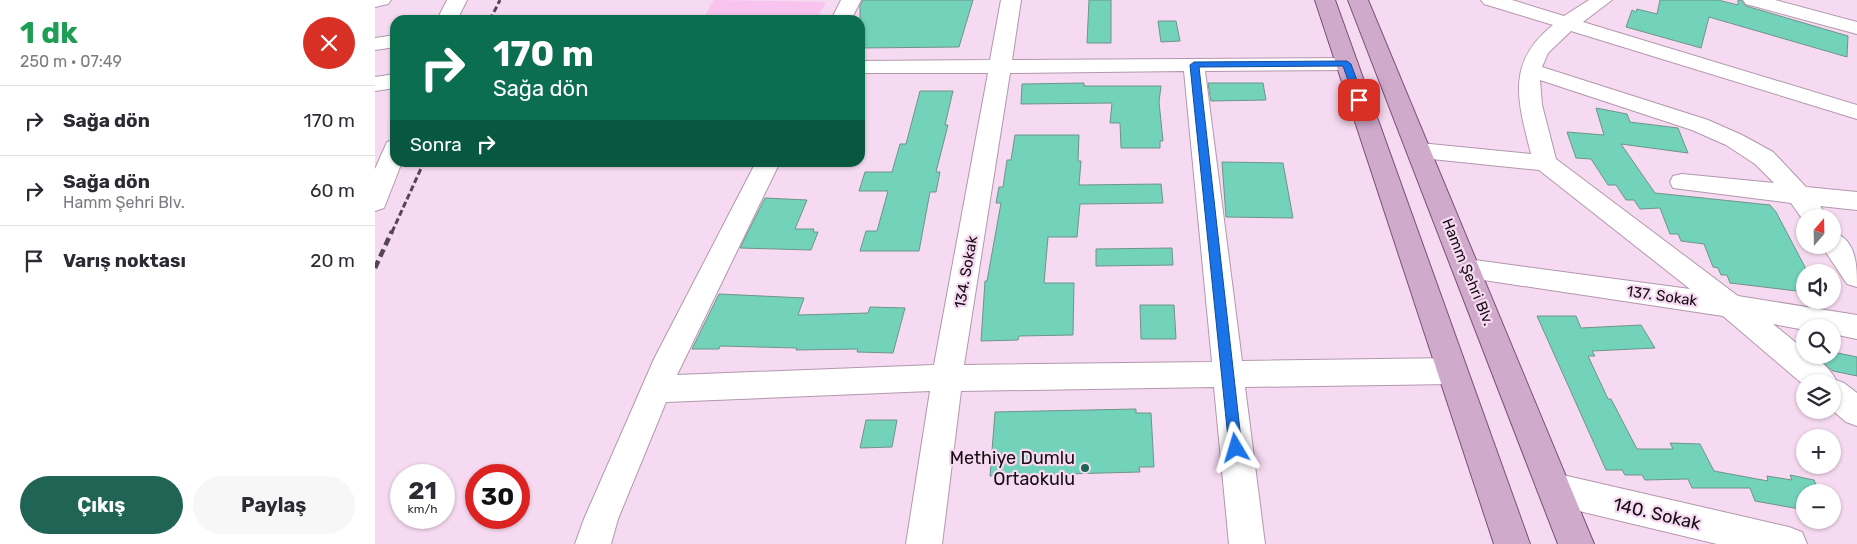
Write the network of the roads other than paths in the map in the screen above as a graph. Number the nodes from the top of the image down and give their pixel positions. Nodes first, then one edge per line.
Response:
1 (381, 0) edge
2 (457, 0) edge
3 (851, 0) edge
4 (1011, 0) edge
5 (1325, 0) edge
6 (1358, 0) edge
7 (1491, 0) edge
8 (1601, 0) edge
9 (1753, 0) edge
10 (375, 1) edge
11 (450, 15) edge
12 (844, 15) edge
13 (1565, 23) junction
14 (1857, 28) edge
15 (390, 42) edge
16 (375, 44) edge
17 (1347, 64) junction
18 (1194, 65) junction
19 (1001, 66) junction
20 (865, 68) edge
21 (1530, 70) junction
22 (390, 82) edge
23 (375, 84) edge
24 (1857, 112) edge
25 (390, 145) edge
26 (375, 147) edge
27 (1420, 152) junction
28 (390, 162) edge
29 (1545, 164) junction
30 (765, 167) edge
31 (1682, 182) dead end
32 (1798, 194) junction
33 (1857, 200) edge
34 (375, 202) edge
35 (1809, 209) edge
36 (1841, 254) edge
37 (1467, 269) junction
38 (1857, 277) edge
39 (1731, 306) junction
40 (1857, 327) edge
41 (1452, 371) junction
42 (1227, 373) junction
43 (1812, 374) edge
44 (947, 378) junction
45 (656, 389) junction
46 (1841, 399) edge
47 (1857, 412) edge
48 (1554, 489) junction
49 (593, 544) edge
50 (924, 544) edge
51 (1247, 544) edge
52 (1512, 544) edge
53 (1576, 544) edge
54 (1789, 544) edge

1 - 10 street
2 - 11 street
3 - 12 street
4 - 19 street, 134. Sokak
5 - 17 main road
6 - 27 main road, Hamm Şehri Blv.
7 - 13 street
8 - 13 street
9 - 14 street
13 - 21 street
13 - 24 street
15 - 16 street
17 - 18 street
17 - 41 main road
18 - 19 street
18 - 42 street
19 - 20 street
19 - 44 street, 134. Sokak
21 - 29 street
21 - 32 street
22 - 23 street
25 - 26 street
27 - 29 street
27 - 37 main road, Hamm Şehri Blv.
28 - 34 street
29 - 39 street
30 - 45 street
31 - 32 street
32 - 33 street
32 - 35 street
36 - 38 street
37 - 39 street, 137. Sokak
37 - 48 main road, Hamm Şehri Blv.
39 - 40 street, 137. Sokak
39 - 43 street
41 - 42 street
41 - 52 main road
42 - 44 street
42 - 51 street
44 - 45 street
44 - 50 street, 134. Sokak
45 - 49 street
46 - 47 street
48 - 53 main road, Hamm Şehri Blv.
48 - 54 street, 140. Sokak

